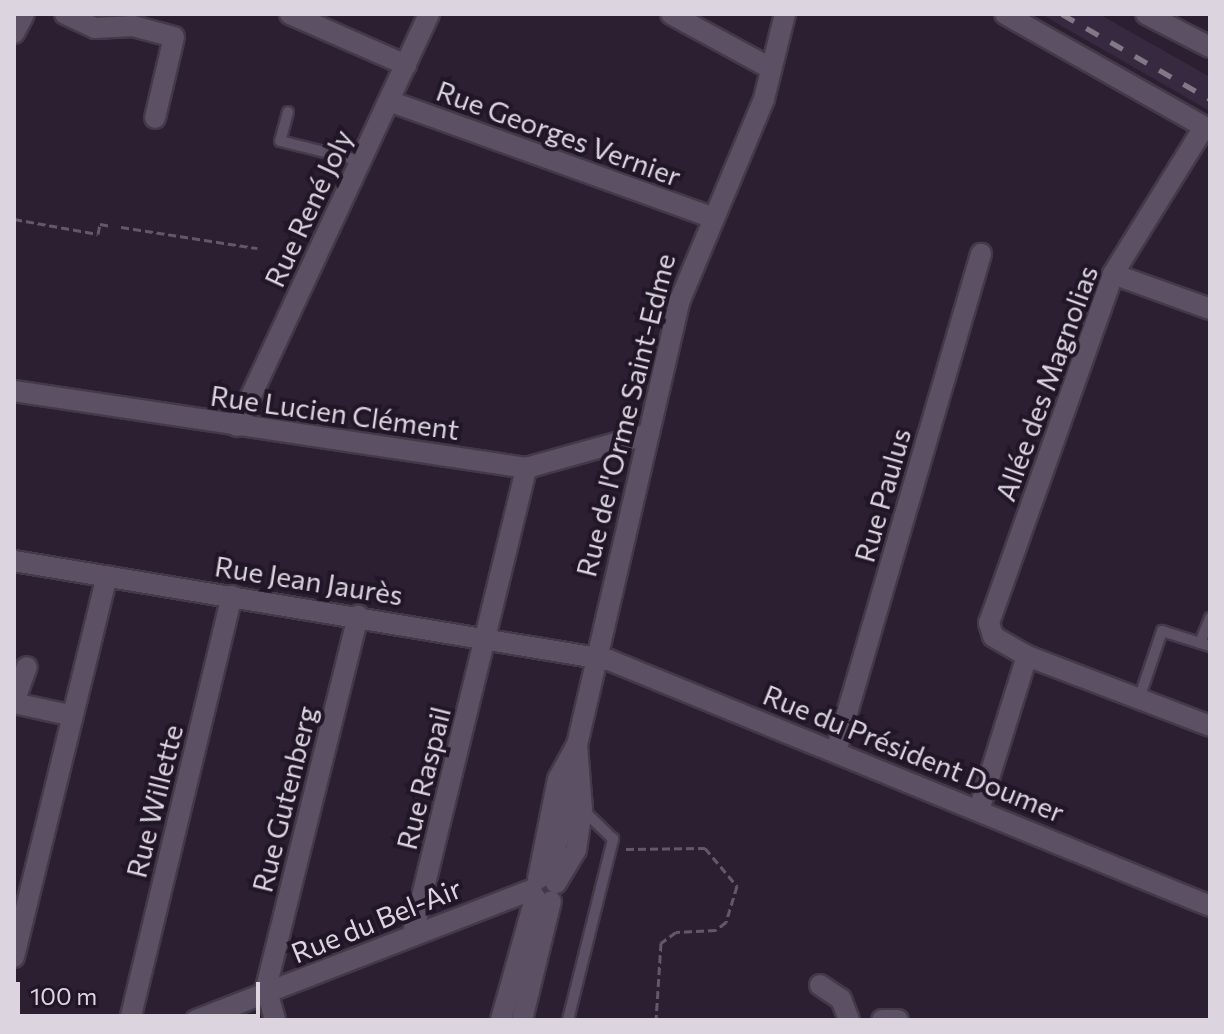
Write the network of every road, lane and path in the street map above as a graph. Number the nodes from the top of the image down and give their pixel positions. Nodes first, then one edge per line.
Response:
1 (24, 14) edge
2 (65, 14) edge
3 (290, 14) edge
4 (429, 14) edge
5 (671, 14) edge
6 (1005, 14) edge
7 (784, 15) edge
8 (1155, 16) edge
9 (14, 33) edge
10 (1210, 47) edge
11 (406, 65) junction
12 (770, 68) junction
13 (389, 101) junction
14 (288, 112) dead end
15 (155, 118) dead end
16 (1207, 128) edge
17 (361, 161) junction
18 (711, 217) junction
19 (14, 219) edge
20 (111, 226) dead end
21 (121, 227) dead end
22 (257, 248) dead end
23 (981, 254) dead end
24 (1113, 274) junction
25 (1210, 309) edge
26 (14, 391) edge
27 (237, 426) junction
28 (645, 435) junction
29 (526, 468) junction
30 (14, 561) edge
31 (107, 576) junction
32 (232, 596) junction
33 (358, 615) junction
34 (1210, 618) edge
35 (487, 637) junction
36 (1205, 645) edge
37 (595, 656) junction
38 (1027, 656) junction
39 (27, 667) dead end
40 (1139, 699) junction
41 (14, 702) edge
42 (73, 716) junction
43 (1210, 726) edge
44 (577, 745) junction
45 (836, 751) junction
46 (577, 777) junction
47 (582, 809) junction
48 (979, 810) junction
49 (613, 839) junction
50 (542, 890) junction
51 (1210, 906) edge
52 (413, 933) junction
53 (14, 957) edge
54 (820, 985) dead end
55 (266, 995) junction
56 (130, 1020) edge
57 (196, 1020) edge
58 (275, 1020) edge
59 (501, 1020) edge
60 (522, 1020) edge
61 (568, 1020) edge
62 (656, 1020) edge
63 (849, 1020) edge
64 (882, 1020) edge
65 (898, 1020) edge

1 - 9 street
2 - 15 street
3 - 11 street
4 - 11 street, Rue René Joly
5 - 12 street
6 - 16 street
7 - 12 street, Rue de l'Orme Saint-Edme
8 - 10 street
11 - 13 street, Rue René Joly
12 - 18 street, Rue de l'Orme Saint-Edme
13 - 17 street, Rue René Joly
13 - 18 street, Rue Georges Vernier
14 - 17 lane
16 - 24 street, Allée des Magnolias
17 - 27 street, Rue René Joly
18 - 28 street, Rue de l'Orme Saint-Edme
19 - 20 path
21 - 22 path
23 - 45 street, Rue Paulus
24 - 25 street
24 - 38 street, Allée des Magnolias
26 - 27 street, Rue Lucien Clément
27 - 29 street, Rue Lucien Clément
28 - 29 street, Rue Lucien Clément
28 - 37 street, Rue de l'Orme Saint-Edme
29 - 35 street, Rue Raspail
30 - 31 street, Rue Jean Jaurès
31 - 32 street, Rue Jean Jaurès
31 - 42 street
32 - 33 street, Rue Jean Jaurès
32 - 56 street, Rue Willette
33 - 35 street, Rue Jean Jaurès
33 - 55 street, Rue Gutenberg
34 - 36 lane
35 - 37 street, Rue Jean Jaurès
35 - 52 street, Rue Raspail
36 - 40 lane
37 - 44 street, Rue de l'Orme Saint-Edme
37 - 45 street, Rue du Président Doumer
38 - 40 street, Allée des Magnolias
38 - 48 street
39 - 41 street
40 - 43 street, Allée des Magnolias
41 - 42 street
42 - 53 street
44 - 46 street, Rue de l'Orme Saint-Edme
44 - 50 street, Rue de l'Orme Saint-Edme
45 - 48 street, Rue du Président Doumer
46 - 47 street, Rue de l'Orme Saint-Edme
46 - 50 street, Rue de l'Orme Saint-Edme
47 - 49 lane
47 - 50 street, Rue de l'Orme Saint-Edme
48 - 51 street, Rue du Président Doumer
49 - 61 lane
49 - 62 path
50 - 52 street, Rue du Bel-Air
50 - 59 street, Rue de l'Orme Saint-Edme
50 - 60 street, Rue de l'Orme Saint-Edme
52 - 55 street, Rue du Bel-Air
54 - 63 street
55 - 57 street, Rue du Bel-Air
55 - 58 street
64 - 65 street

